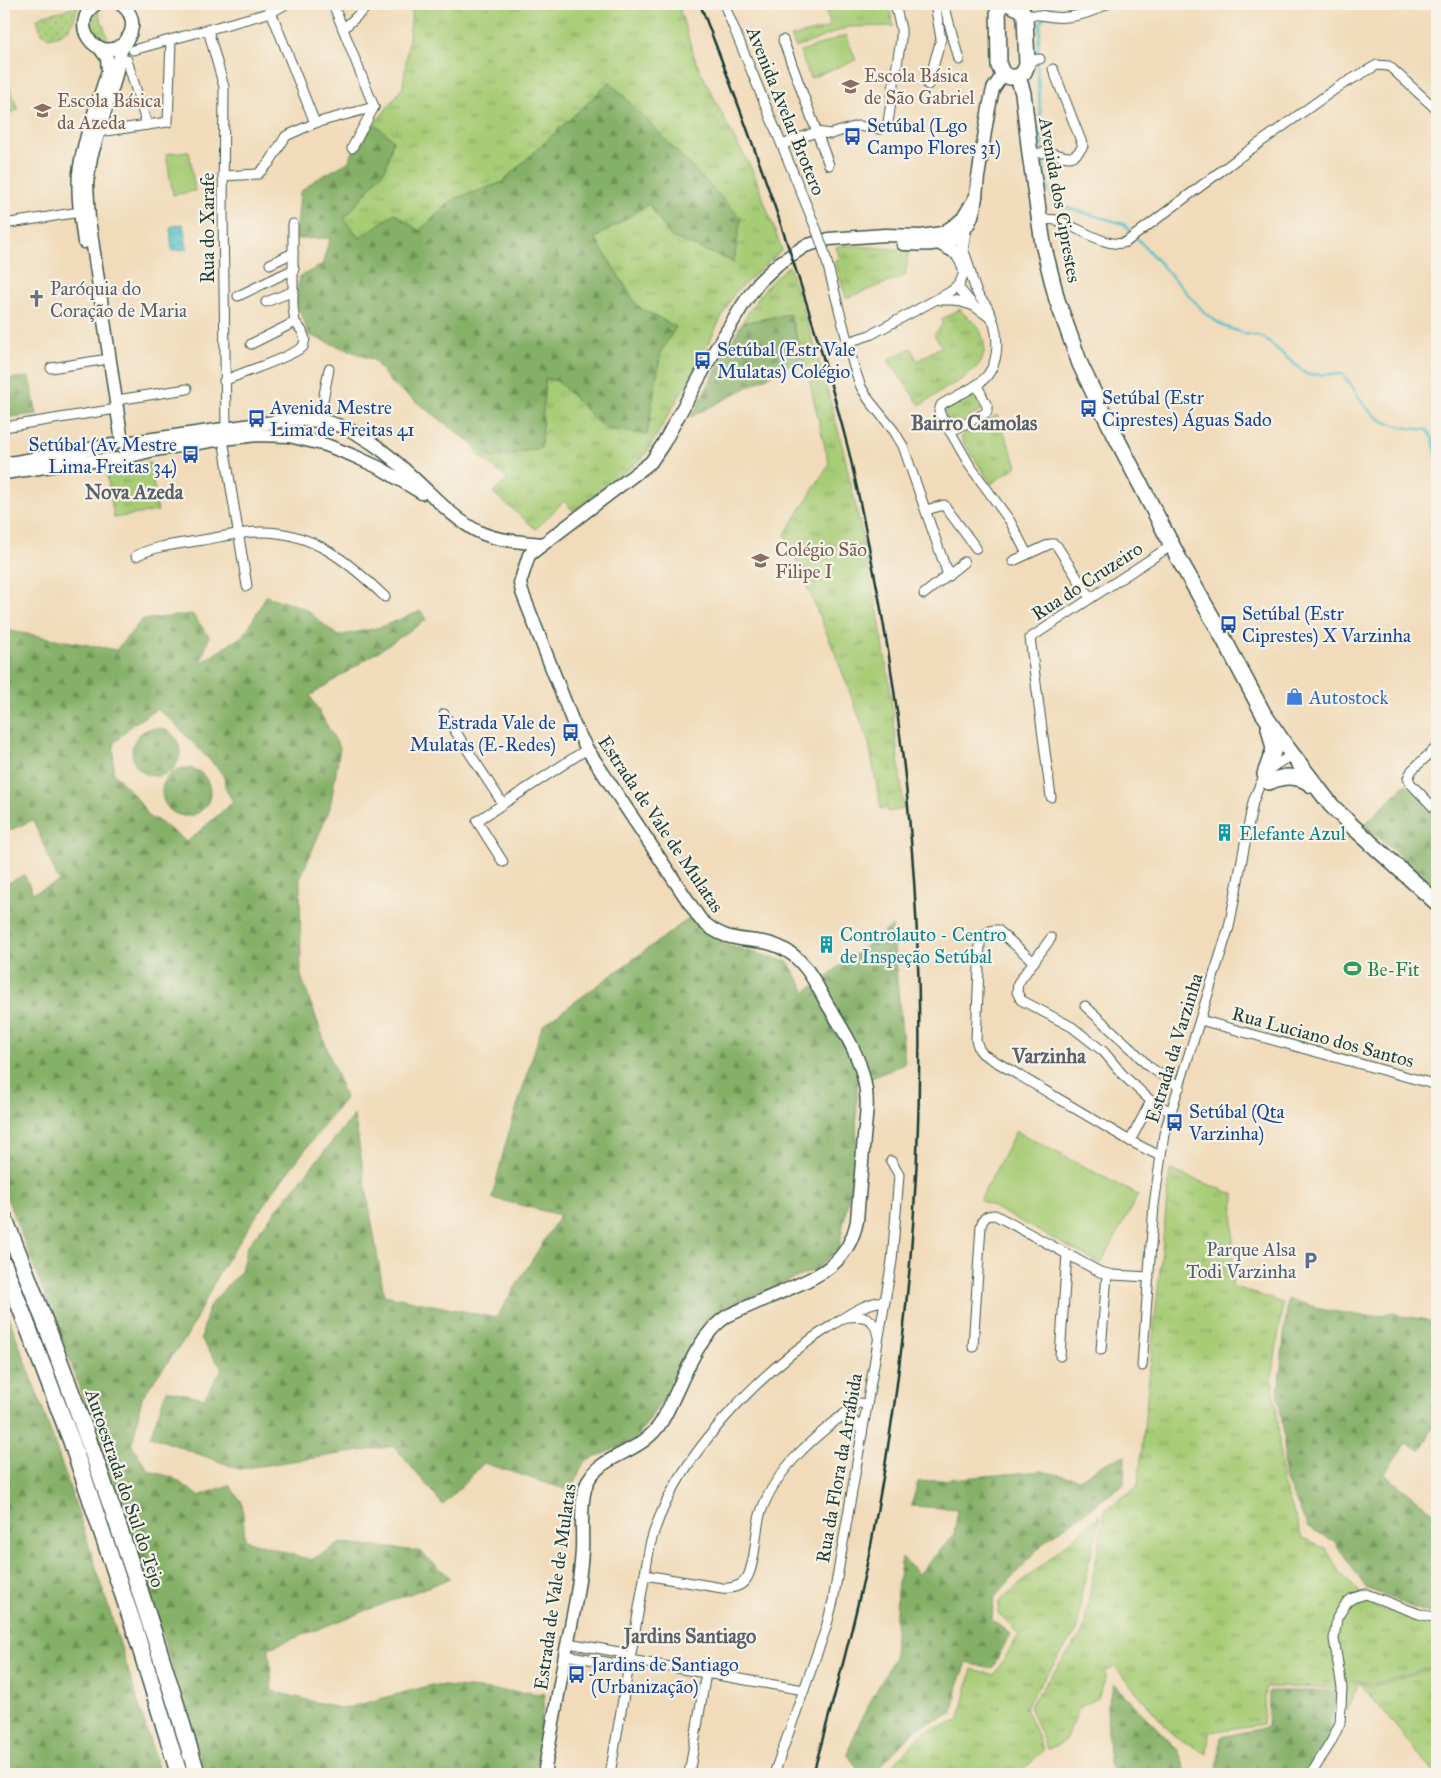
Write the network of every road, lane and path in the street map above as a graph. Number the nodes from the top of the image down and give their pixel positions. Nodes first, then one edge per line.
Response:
1 (123, 4) edge
2 (286, 4) edge
3 (333, 4) edge
4 (370, 4) edge
5 (724, 4) edge
6 (895, 4) edge
7 (935, 4) edge
8 (944, 4) edge
9 (1107, 4) edge
10 (92, 6) edge
11 (1005, 7) edge
12 (270, 8) edge
13 (1033, 15) junction
14 (343, 29) junction
15 (208, 30) junction
16 (130, 31) junction
17 (171, 40) junction
18 (783, 40) dead end
19 (99, 47) junction
20 (133, 50) dead end
21 (127, 60) dead end
22 (959, 60) dead end
23 (1053, 70) dead end
24 (1011, 75) junction
25 (928, 85) dead end
26 (374, 107) junction
27 (1437, 110) edge
28 (315, 124) junction
29 (146, 125) junction
30 (99, 132) junction
31 (816, 132) junction
32 (782, 145) junction
33 (352, 148) dead end
34 (1036, 153) junction
35 (828, 165) dead end
36 (223, 176) junction
37 (976, 196) junction
38 (80, 212) junction
39 (1040, 220) junction
40 (4, 224) edge
41 (293, 224) dead end
42 (951, 242) junction
43 (293, 253) junction
44 (968, 263) junction
45 (270, 264) dead end
46 (294, 269) junction
47 (964, 273) junction
48 (957, 286) junction
49 (294, 290) junction
50 (978, 295) junction
51 (238, 296) dead end
52 (936, 301) junction
53 (266, 302) dead end
54 (974, 306) junction
55 (992, 319) junction
56 (295, 322) junction
57 (848, 342) junction
58 (251, 344) dead end
59 (102, 360) junction
60 (50, 368) dead end
61 (329, 369) dead end
62 (224, 381) junction
63 (977, 385) junction
64 (187, 389) dead end
65 (113, 405) junction
66 (304, 420) junction
67 (319, 421) junction
68 (333, 424) junction
69 (4, 427) edge
70 (950, 432) junction
71 (224, 433) junction
72 (302, 438) junction
73 (119, 443) junction
74 (326, 445) junction
75 (121, 457) junction
76 (4, 464) edge
77 (4, 473) edge
78 (433, 498) junction
79 (926, 510) junction
80 (239, 534) junction
81 (542, 544) junction
82 (1171, 544) junction
83 (976, 548) dead end
84 (1027, 554) junction
85 (136, 556) dead end
86 (1013, 561) dead end
87 (964, 562) dead end
88 (948, 575) junction
89 (247, 586) dead end
90 (924, 594) dead end
91 (385, 597) dead end
92 (1090, 598) junction
93 (1263, 713) junction
94 (444, 714) dead end
95 (1437, 747) edge
96 (587, 749) junction
97 (1292, 756) junction
98 (1267, 778) junction
99 (1320, 792) junction
100 (1051, 797) dead end
101 (503, 804) junction
102 (1437, 811) edge
103 (503, 862) dead end
104 (1437, 903) edge
105 (1051, 938) dead end
106 (1034, 962) junction
107 (1085, 1006) dead end
108 (1200, 1020) junction
109 (1437, 1085) edge
110 (1180, 1086) junction
111 (1151, 1102) junction
112 (1171, 1112) junction
113 (1130, 1140) junction
114 (1160, 1156) junction
115 (891, 1161) dead end
116 (4, 1218) edge
117 (1067, 1254) junction
118 (4, 1264) edge
119 (1107, 1274) junction
120 (1149, 1277) junction
121 (885, 1301) junction
122 (845, 1317) junction
123 (878, 1340) junction
124 (974, 1347) dead end
125 (1101, 1350) dead end
126 (1060, 1356) dead end
127 (1142, 1366) dead end
128 (867, 1404) junction
129 (836, 1420) junction
130 (862, 1434) junction
131 (644, 1575) junction
132 (1437, 1618) edge
133 (584, 1646) junction
134 (566, 1649) junction
135 (582, 1658) junction
136 (630, 1660) junction
137 (706, 1673) junction
138 (804, 1690) junction
139 (179, 1774) edge
140 (197, 1774) edge
141 (544, 1774) edge
142 (610, 1774) edge
143 (689, 1774) edge
144 (774, 1774) edge
145 (1311, 1774) edge

1 - 16 street
2 - 12 street
3 - 14 street
4 - 14 street
5 - 32 street, Avenida Avelar Brotero
6 - 31 street
7 - 25 street
8 - 22 street
9 - 13 street
10 - 19 street
11 - 13 main road, Avenida dos Ciprestes
11 - 24 main road, Avenida dos Ciprestes
12 - 15 street
12 - 28 street
13 - 24 main road
14 - 26 street
15 - 17 street
15 - 36 street, Rua do Xarafe
16 - 19 street
16 - 30 street
17 - 20 street
17 - 29 street
18 - 31 street
19 - 38 street
21 - 29 street
23 - 34 street
24 - 34 main road, Avenida dos Ciprestes
24 - 37 street
26 - 28 street
26 - 33 street
27 - 39 street
28 - 36 street
29 - 30 street
30 - 65 street
31 - 32 street
31 - 35 street
32 - 57 street, Avenida Avelar Brotero, bridge
34 - 39 main road, Avenida dos Ciprestes
36 - 62 street, Rua do Xarafe
37 - 42 street
37 - 42 street
38 - 40 street
38 - 59 street
39 - 82 main road, Avenida dos Ciprestes
41 - 43 street
42 - 44 street
42 - 47 street
42 - 81 street, Estrada de Vale de Mulatas
43 - 45 street
43 - 46 street
44 - 47 street
44 - 50 street
46 - 49 street
46 - 51 street
47 - 48 street
48 - 50 street
48 - 52 street
48 - 54 street
49 - 53 street
49 - 56 street
50 - 55 street
52 - 54 street
52 - 57 street
54 - 55 street
55 - 63 street
56 - 58 street
56 - 62 street
57 - 79 street, Avenida Avelar Brotero
59 - 60 street
59 - 65 street
61 - 67 street
62 - 71 street, Rua do Xarafe
63 - 70 street
63 - 70 street
64 - 65 street
65 - 69 street
65 - 73 street
66 - 67 street
66 - 71 street
66 - 72 street
67 - 68 street
68 - 74 street
68 - 78 street
70 - 84 street
71 - 72 street
71 - 73 street
71 - 75 street
71 - 80 street, Rua do Xarafe
72 - 74 street
73 - 75 street
73 - 76 street
74 - 78 street
75 - 77 street
78 - 81 street
79 - 83 street
79 - 88 street, Avenida Avelar Brotero
80 - 85 street
80 - 89 street, Rua do Xarafe
80 - 91 street
81 - 96 street, Estrada de Vale de Mulatas
82 - 92 street, Rua do Cruzeiro
82 - 93 main road, Avenida dos Ciprestes
84 - 86 street
84 - 92 street
87 - 88 street
88 - 90 street
92 - 100 street, Rua do Cruzeiro
93 - 97 main road, Avenida dos Ciprestes
93 - 98 main road
94 - 101 street
95 - 102 street
96 - 101 street
96 - 134 street, Estrada de Vale de Mulatas
97 - 98 street, Estrada da Varzinha
97 - 99 main road, Avenida dos Ciprestes
98 - 99 main road
98 - 108 street, Estrada da Varzinha
99 - 104 main road, Avenida dos Ciprestes
101 - 103 street
105 - 106 street
106 - 111 street
106 - 113 street
107 - 110 street
108 - 109 street, Rua Luciano dos Santos
108 - 110 street, Estrada da Varzinha
110 - 112 street, Estrada da Varzinha
111 - 112 street
111 - 113 street
112 - 114 street, Estrada da Varzinha
113 - 114 street
114 - 120 street, Estrada da Varzinha
115 - 121 street, Rua da Flora da Arrábida
116 - 140 highway, Autoestrada do Sul do Tejo
117 - 119 street
117 - 124 street
117 - 126 street
118 - 139 highway, Autoestrada do Sul do Tejo
119 - 120 street
119 - 125 street
120 - 127 street, Estrada da Varzinha
121 - 122 street
121 - 123 street, Rua da Flora da Arrábida
122 - 123 street
122 - 131 street
123 - 128 street, Rua da Flora da Arrábida
128 - 129 street
128 - 130 street, Rua da Flora da Arrábida
129 - 130 street
129 - 131 street
130 - 138 street, Rua da Flora da Arrábida
131 - 136 street
132 - 145 street
133 - 134 street
133 - 135 street
133 - 136 street
134 - 135 street
134 - 141 street, Estrada de Vale de Mulatas
135 - 136 street
136 - 137 street
136 - 142 street
137 - 138 street
137 - 143 street
138 - 144 street, Rua da Flora da Arrábida

